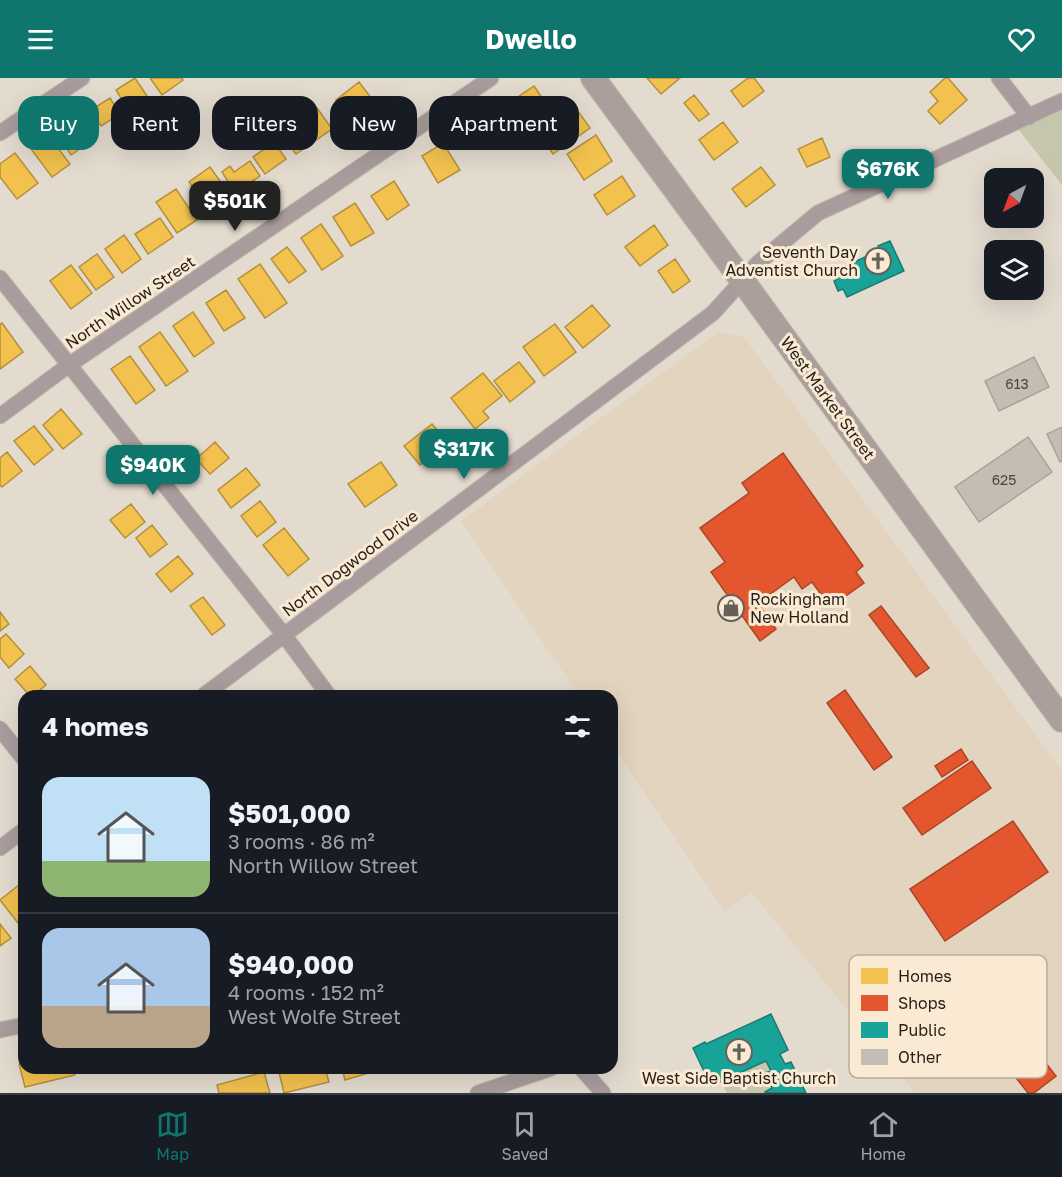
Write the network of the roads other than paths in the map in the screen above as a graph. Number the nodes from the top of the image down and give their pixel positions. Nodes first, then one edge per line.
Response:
1 (82, 78) edge
2 (491, 78) edge
3 (593, 78) edge
4 (999, 78) edge
5 (1062, 101) edge
6 (1029, 117) junction
7 (0, 133) edge
8 (0, 278) edge
9 (742, 279) junction
10 (69, 365) junction
11 (0, 416) edge
12 (284, 635) junction
13 (211, 690) edge
14 (325, 690) edge
15 (1062, 720) edge
16 (0, 729) edge
17 (18, 752) edge
18 (18, 834) edge
19 (0, 848) edge
20 (18, 1026) edge
21 (0, 1030) edge
22 (534, 1074) edge
23 (586, 1074) edge
24 (478, 1093) edge
25 (603, 1093) edge

1 - 7 street
2 - 10 street, North Willow Street
3 - 9 main road, West Market Street
4 - 6 street
5 - 6 street, North Dogwood Drive
6 - 9 street, North Dogwood Drive
8 - 10 street
9 - 12 street, North Dogwood Drive
9 - 15 main road, West Market Street
10 - 11 street, North Willow Street
10 - 12 street
12 - 13 street, North Dogwood Drive
12 - 14 street
16 - 17 street
18 - 19 street
20 - 21 street
22 - 24 street
23 - 25 street

